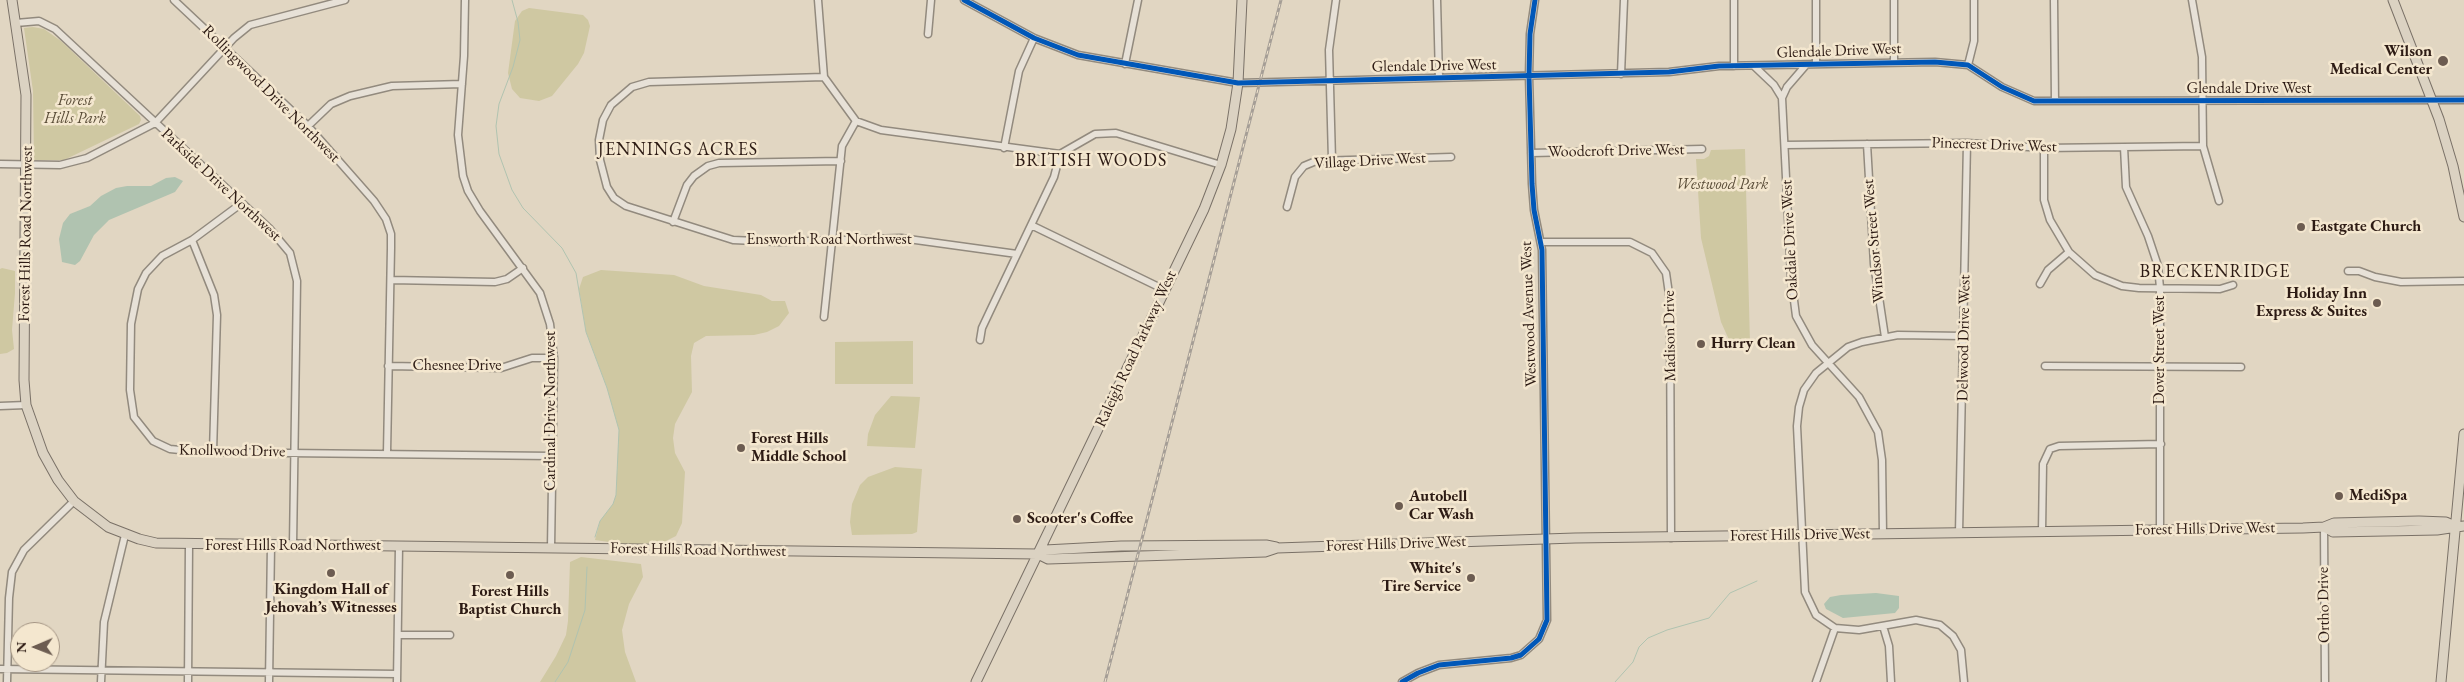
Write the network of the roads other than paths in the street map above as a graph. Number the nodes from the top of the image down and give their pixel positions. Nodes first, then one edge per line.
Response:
1 (12, 0) edge
2 (174, 0) edge
3 (345, 0) edge
4 (465, 0) edge
5 (818, 0) edge
6 (932, 0) edge
7 (964, 0) edge
8 (1138, 0) edge
9 (1242, 0) edge
10 (1336, 0) edge
11 (1437, 0) edge
12 (1535, 0) edge
13 (1624, 0) edge
14 (1734, 0) edge
15 (1816, 0) edge
16 (1894, 0) edge
17 (1974, 0) edge
18 (2054, 0) edge
19 (2192, 0) edge
20 (2393, 0) edge
21 (16, 23) junction
22 (928, 34) dead end
23 (1034, 38) junction
24 (226, 48) junction
25 (1894, 62) junction
26 (1125, 64) junction
27 (1806, 64) junction
28 (1816, 64) junction
29 (1968, 65) junction
30 (1734, 66) junction
31 (1754, 66) junction
32 (1621, 74) junction
33 (1529, 76) junction
34 (824, 77) junction
35 (1439, 78) junction
36 (1238, 82) junction
37 (1330, 82) junction
38 (462, 84) junction
39 (1782, 98) junction
40 (2431, 100) junction
41 (2464, 100) edge
42 (2055, 101) junction
43 (2203, 102) junction
44 (856, 121) junction
45 (155, 123) junction
46 (308, 126) junction
47 (1966, 143) junction
48 (1867, 144) junction
49 (1785, 145) junction
50 (2203, 146) junction
51 (2124, 147) junction
52 (1004, 148) junction
53 (2044, 148) junction
54 (1702, 149) dead end
55 (1531, 153) junction
56 (1060, 154) junction
57 (1451, 157) dead end
58 (1332, 160) junction
59 (841, 161) junction
60 (0, 164) edge
61 (26, 164) junction
62 (1222, 165) junction
63 (2219, 201) dead end
64 (242, 203) junction
65 (1287, 207) dead end
66 (2464, 213) edge
67 (673, 222) junction
68 (1031, 225) junction
69 (192, 240) junction
70 (833, 241) junction
71 (1541, 242) junction
72 (2069, 252) junction
73 (1018, 254) junction
74 (523, 268) junction
75 (2348, 271) dead end
76 (391, 280) junction
77 (2464, 281) edge
78 (2040, 284) dead end
79 (2233, 285) dead end
80 (2160, 288) junction
81 (1165, 290) junction
82 (824, 317) dead end
83 (1963, 336) junction
84 (1885, 337) junction
85 (980, 340) dead end
86 (554, 358) junction
87 (1827, 362) junction
88 (388, 366) junction
89 (2045, 366) dead end
90 (2160, 367) junction
91 (2242, 367) dead end
92 (26, 405) junction
93 (0, 406) edge
94 (2464, 434) edge
95 (2161, 444) junction
96 (213, 452) junction
97 (294, 453) junction
98 (387, 453) junction
99 (552, 456) junction
100 (74, 500) junction
101 (2460, 526) edge
102 (2324, 527) junction
103 (2160, 529) junction
104 (1960, 532) junction
105 (2042, 532) junction
106 (125, 534) junction
107 (1883, 534) junction
108 (1803, 535) junction
109 (1671, 538) junction
110 (1546, 539) junction
111 (189, 545) junction
112 (271, 545) junction
113 (293, 545) junction
114 (399, 546) junction
115 (551, 548) junction
116 (1038, 554) junction
117 (1883, 626) junction
118 (1835, 628) junction
119 (398, 635) junction
120 (450, 635) dead end
121 (3, 669) edge
122 (101, 670) junction
123 (188, 672) junction
124 (269, 674) junction
125 (397, 674) junction
126 (6, 682) edge
127 (101, 682) edge
128 (188, 682) edge
129 (269, 682) edge
130 (397, 682) edge
131 (976, 682) edge
132 (1402, 682) edge
133 (1816, 682) edge
134 (1891, 682) edge
135 (1964, 682) edge
136 (2325, 682) edge
137 (2441, 682) edge

1 - 21 main road, Forest Hills Road Northwest
2 - 24 street, Rollingwood Drive Northwest
3 - 24 street
4 - 38 street, Cardinal Drive Northwest
5 - 34 street
6 - 22 street
7 - 23 street, Glendale Drive West
8 - 26 street
9 - 36 main road, Raleigh Road Parkway West
10 - 37 street
11 - 35 street
12 - 33 street, Westwood Avenue West
13 - 32 street
14 - 30 street
15 - 28 street
16 - 25 street
17 - 29 street
18 - 42 street
19 - 43 street
20 - 40 main road
21 - 45 street, Parkside Drive Northwest
21 - 61 main road, Forest Hills Road Northwest
23 - 26 street, Glendale Drive West
23 - 52 street
24 - 45 street
24 - 46 street, Rollingwood Drive Northwest
25 - 28 street, Glendale Drive West
25 - 29 street, Glendale Drive West
26 - 36 street, Glendale Drive West
27 - 28 street, Glendale Drive West
27 - 31 street, Glendale Drive West
27 - 39 street
29 - 42 street, Glendale Drive West
30 - 31 street, Glendale Drive West
30 - 32 street, Glendale Drive West
31 - 39 street
32 - 33 street, Glendale Drive West
33 - 35 street, Glendale Drive West
33 - 55 street, Westwood Avenue West
34 - 44 street
34 - 67 street, Ensworth Road Northwest
35 - 37 street, Glendale Drive West
36 - 37 street, Glendale Drive West
36 - 62 main road, Raleigh Road Parkway West
37 - 58 street
38 - 46 street
38 - 74 street, Cardinal Drive Northwest
39 - 49 street, Oakdale Drive West
40 - 41 street, Glendale Drive West
40 - 43 street, Glendale Drive West
40 - 66 main road
42 - 43 street, Glendale Drive West
43 - 50 street
44 - 52 street
44 - 59 street
45 - 61 street
45 - 64 street, Parkside Drive Northwest
46 - 76 street, Rollingwood Drive Northwest
47 - 48 street, Pinecrest Drive West
47 - 53 street, Pinecrest Drive West
47 - 83 street, Delwood Drive West
48 - 49 street, Pinecrest Drive West
48 - 84 street, Windsor Street West
49 - 87 street, Oakdale Drive West
50 - 51 street, Pinecrest Drive West
50 - 63 street
51 - 53 street, Pinecrest Drive West
51 - 80 street, Dover Street West
52 - 56 street
53 - 72 street
54 - 55 street, Woodcroft Drive West
55 - 71 street, Westwood Avenue West
56 - 62 street
56 - 68 street
57 - 58 street, Village Drive West
58 - 65 street, Village Drive West
59 - 67 street
59 - 70 street
60 - 61 street
61 - 92 main road, Forest Hills Road Northwest
62 - 81 main road, Raleigh Road Parkway West
64 - 69 street, Knollwood Drive
64 - 97 street, Parkside Drive Northwest
67 - 70 street, Ensworth Road Northwest
68 - 73 street
68 - 81 street
69 - 96 street
69 - 96 street, Knollwood Drive
70 - 73 street, Ensworth Road Northwest
70 - 82 street
71 - 109 street, Madison Drive
71 - 110 street, Westwood Avenue West
72 - 78 street
72 - 80 street
73 - 85 street
74 - 76 street
74 - 86 street, Cardinal Drive Northwest
75 - 77 street
76 - 88 street, Rollingwood Drive Northwest
79 - 80 street
80 - 90 street, Dover Street West
81 - 116 main road, Raleigh Road Parkway West
83 - 84 street
83 - 104 street, Delwood Drive West
84 - 87 street
86 - 88 street, Chesnee Drive
86 - 99 street, Cardinal Drive Northwest
87 - 107 street, Oakdale Drive West
87 - 108 street
88 - 98 street, Rollingwood Drive Northwest
89 - 90 street
90 - 91 street
90 - 95 street, Dover Street West
92 - 93 street
92 - 100 main road, Forest Hills Road Northwest
94 - 101 main road
95 - 103 street, Dover Street West
95 - 105 street
96 - 97 street, Knollwood Drive
97 - 98 street, Knollwood Drive
97 - 113 street, Parkside Drive Northwest
98 - 99 street, Knollwood Drive
99 - 115 street, Cardinal Drive Northwest
100 - 106 main road, Forest Hills Road Northwest
100 - 121 street
101 - 102 main road, Forest Hills Drive West
101 - 137 main road
102 - 103 main road, Forest Hills Drive West
102 - 136 street, Ortho Drive
103 - 105 main road, Forest Hills Drive West
104 - 105 main road, Forest Hills Drive West
104 - 107 main road, Forest Hills Drive West
106 - 111 main road, Forest Hills Road Northwest
106 - 122 street
107 - 108 main road, Forest Hills Drive West
108 - 109 main road, Forest Hills Drive West
108 - 118 street
109 - 110 main road, Forest Hills Drive West
110 - 116 main road, Forest Hills Drive West
110 - 132 street, Westwood Avenue West
111 - 112 main road, Forest Hills Road Northwest
111 - 123 street
112 - 113 main road, Forest Hills Road Northwest
112 - 124 street
113 - 114 main road, Forest Hills Road Northwest
114 - 115 main road, Forest Hills Road Northwest
114 - 119 street
115 - 116 main road, Forest Hills Road Northwest
116 - 131 main road, Raleigh Road Parkway West
117 - 118 street
117 - 134 street
117 - 135 street
118 - 133 street
119 - 120 street
119 - 125 street
121 - 122 street
121 - 126 street
122 - 123 street
122 - 127 street
123 - 124 street
123 - 128 street
124 - 125 street
124 - 129 street
125 - 130 street

